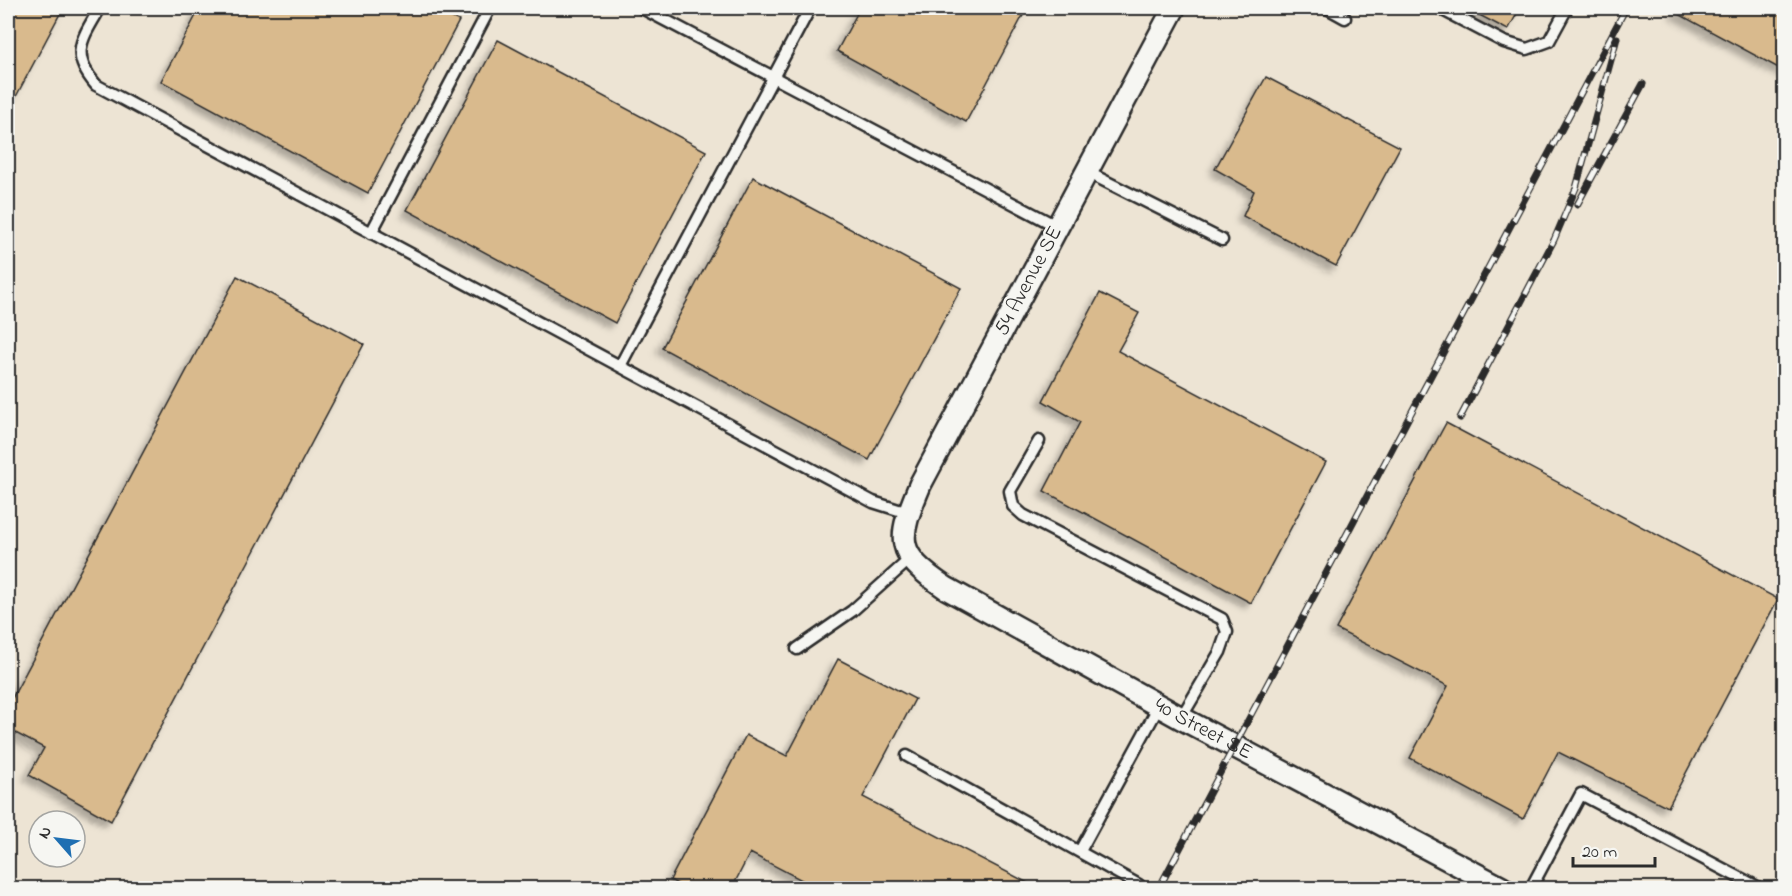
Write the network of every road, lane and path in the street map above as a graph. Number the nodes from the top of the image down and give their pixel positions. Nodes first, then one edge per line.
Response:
1 (100, 8) edge
2 (490, 8) edge
3 (642, 8) edge
4 (810, 8) edge
5 (1174, 8) edge
6 (1327, 8) edge
7 (1439, 8) edge
8 (1567, 8) edge
9 (1345, 18) dead end
10 (774, 77) junction
11 (1087, 172) junction
12 (1058, 227) junction
13 (370, 233) junction
14 (1222, 240) dead end
15 (620, 366) junction
16 (1039, 441) dead end
17 (908, 513) junction
18 (910, 559) junction
19 (797, 649) dead end
20 (1159, 706) junction
21 (1181, 718) junction
22 (907, 756) dead end
23 (1080, 851) junction
24 (1139, 885) dead end
25 (1502, 888) edge
26 (1531, 888) edge
27 (1759, 888) edge

1 - 13 lane
2 - 13 lane
3 - 10 lane
4 - 10 lane
5 - 11 street, 54 Avenue SE
6 - 9 lane
7 - 8 lane
10 - 12 lane
10 - 15 lane
11 - 12 street, 54 Avenue SE
11 - 14 lane
12 - 17 street, 54 Avenue SE
13 - 15 lane
15 - 17 lane
16 - 21 lane
17 - 18 street, 54 Avenue SE
18 - 19 lane
18 - 20 street, 40 Street SE
20 - 21 street, 40 Street SE
20 - 23 lane
21 - 25 street, 40 Street SE
22 - 23 lane
23 - 24 lane
26 - 27 lane

